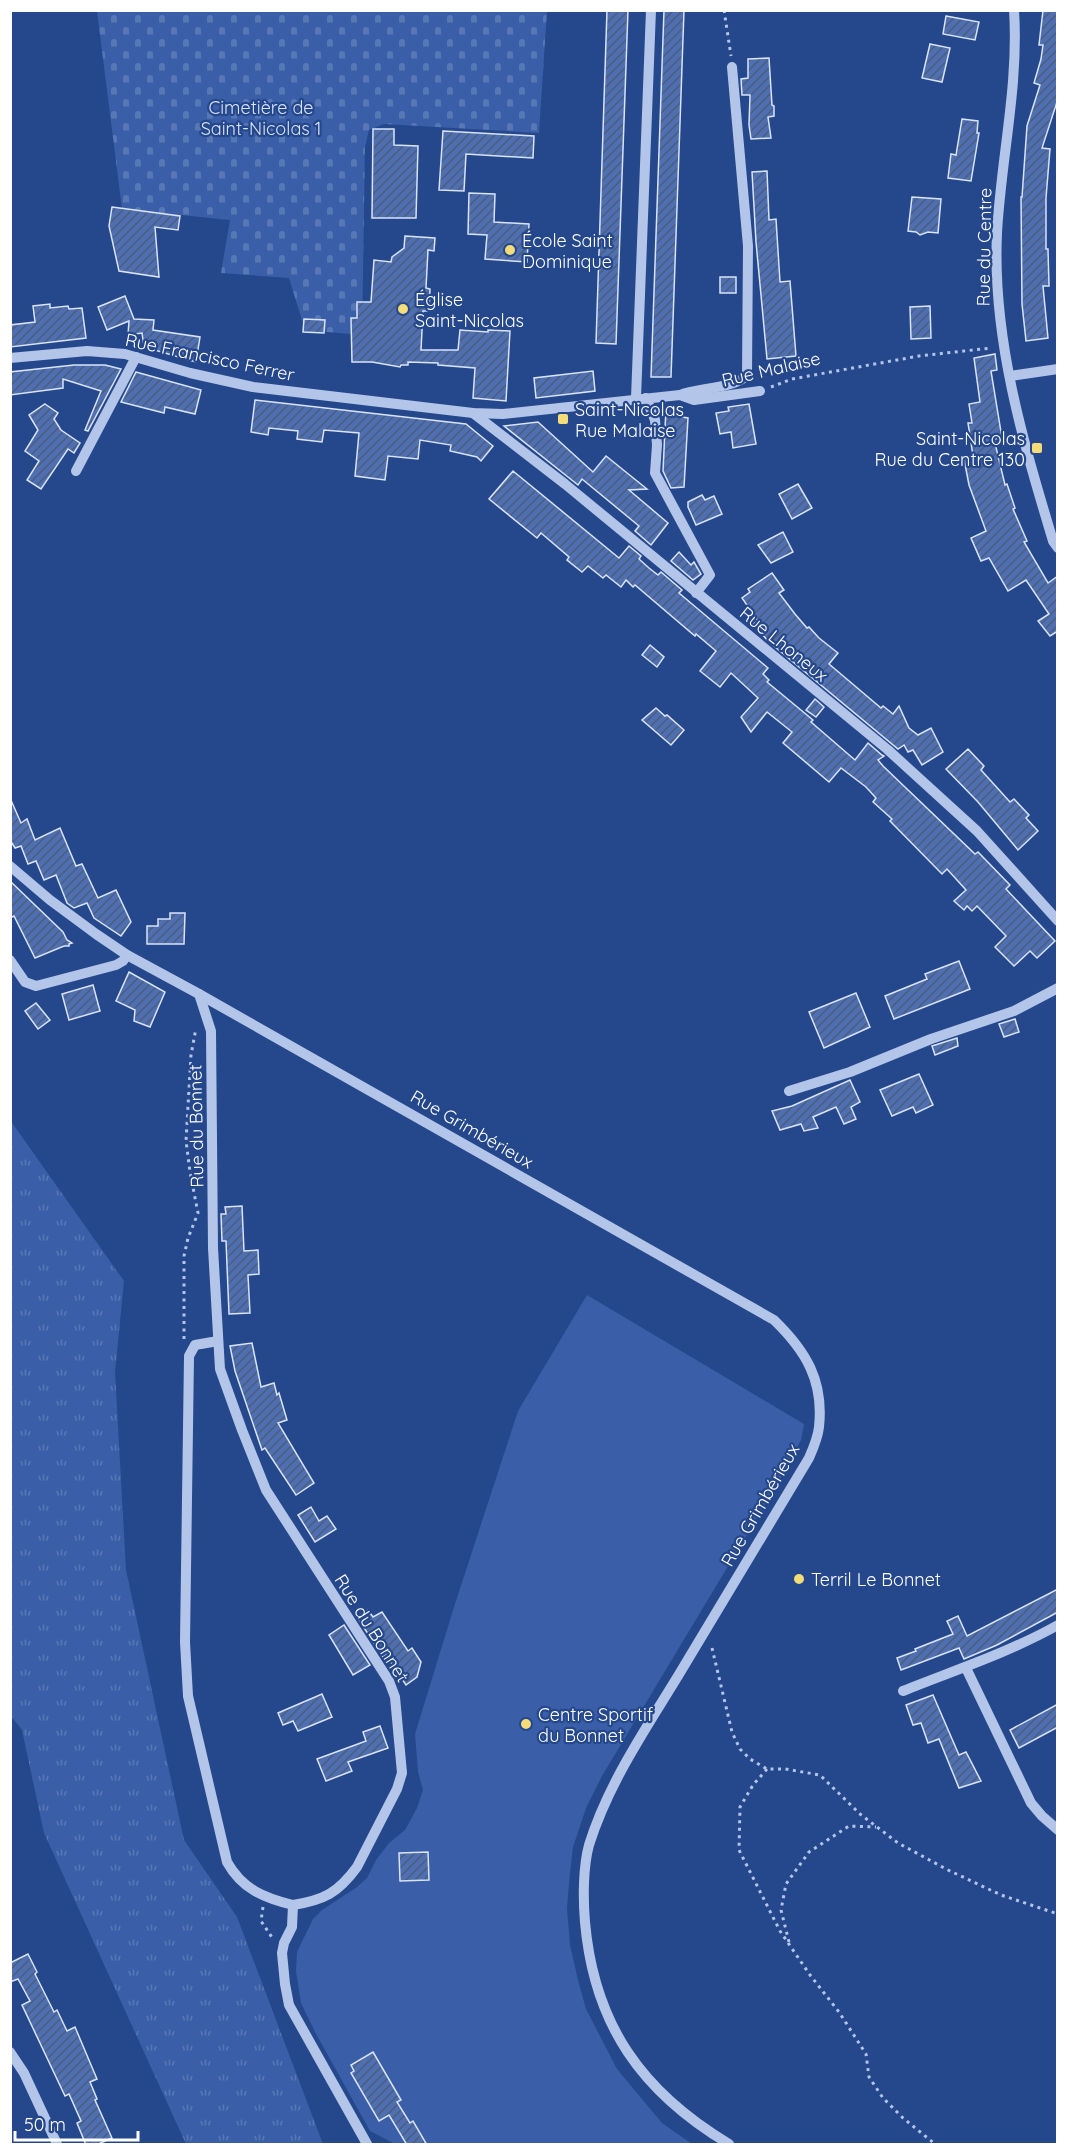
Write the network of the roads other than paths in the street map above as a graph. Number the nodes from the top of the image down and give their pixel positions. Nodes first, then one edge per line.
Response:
1 (651, 10) edge
2 (1014, 10) edge
3 (732, 67) road end
4 (136, 357) junction
5 (10, 358) edge
6 (1058, 369) edge
7 (1010, 376) junction
8 (760, 391) road end
9 (680, 395) junction
10 (641, 398) junction
11 (473, 412) junction
12 (76, 471) dead end
13 (1058, 548) edge
14 (696, 593) junction
15 (10, 866) edge
16 (1058, 921) edge
17 (127, 955) junction
18 (10, 960) edge
19 (1058, 988) edge
20 (199, 994) junction
21 (789, 1091) dead end
22 (218, 1341) junction
23 (1058, 1625) edge
24 (966, 1668) junction
25 (903, 1692) dead end
26 (1058, 1830) edge
27 (293, 1905) junction
28 (10, 2052) edge
29 (57, 2145) edge
30 (367, 2145) edge
31 (729, 2145) edge

1 - 10 street
2 - 7 street, Rue du Centre
3 - 9 street
4 - 5 street, Rue Francisco Ferrer
4 - 11 street, Rue Francisco Ferrer
4 - 12 street
6 - 7 street
7 - 13 street, Rue du Centre
8 - 9 street, Rue Malaise
9 - 10 street, Rue Malaise
10 - 11 street, Rue Malaise
10 - 14 street
11 - 14 street, Rue Lhoneux
14 - 16 street, Rue Lhoneux
15 - 17 street
17 - 18 street
17 - 20 street
19 - 21 street
20 - 22 street, Rue du Bonnet
20 - 31 street, Rue Grimbérieux
22 - 27 street, Rue du Bonnet
22 - 27 street, Rue du Bonnet
23 - 24 street
24 - 25 street
24 - 26 street
27 - 30 street
28 - 29 street

